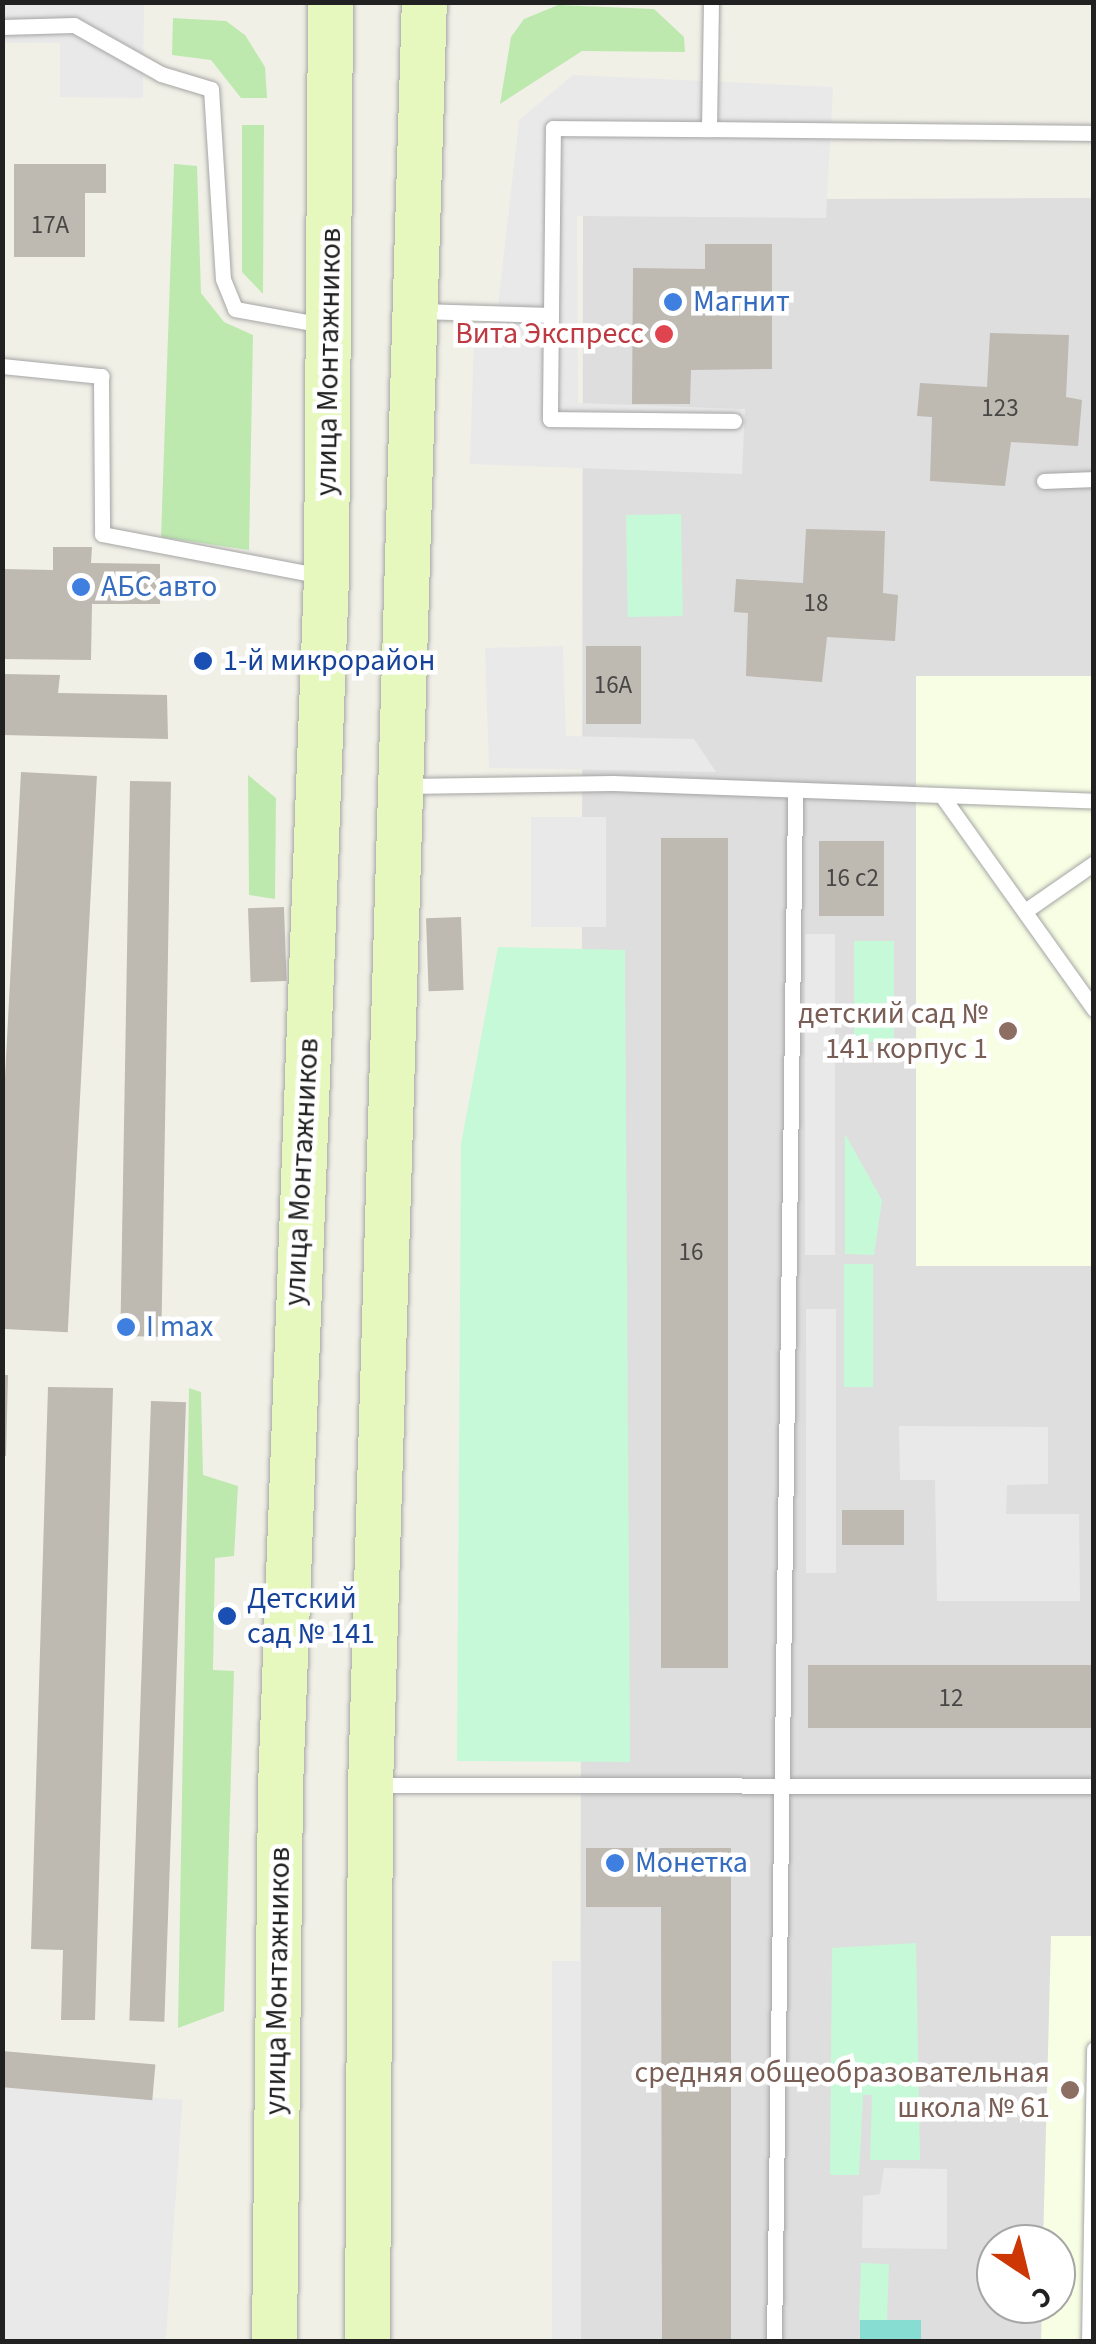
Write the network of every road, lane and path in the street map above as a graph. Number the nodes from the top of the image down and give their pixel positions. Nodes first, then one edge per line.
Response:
1 (330, 2) edge
2 (424, 2) edge
3 (711, 2) edge
4 (2, 27) edge
5 (709, 129) junction
6 (1094, 132) edge
7 (415, 310) junction
8 (551, 315) junction
9 (328, 325) junction
10 (2, 366) edge
11 (734, 421) dead end
12 (1094, 479) edge
13 (1044, 481) dead end
14 (326, 576) junction
15 (401, 786) junction
16 (794, 793) junction
17 (942, 796) junction
18 (1094, 801) edge
19 (1094, 863) edge
20 (1026, 911) junction
21 (1094, 1009) edge
22 (784, 1784) junction
23 (370, 1786) junction
24 (1094, 1786) edge
25 (1094, 2049) edge
26 (274, 2342) edge
27 (367, 2342) edge
28 (774, 2342) edge
29 (1089, 2342) edge

1 - 9 main road, улица Монтажников
2 - 7 main road
3 - 5 lane
4 - 9 lane
5 - 6 lane
5 - 8 lane
7 - 8 lane
7 - 15 main road
8 - 11 lane
9 - 14 main road, улица Монтажников
10 - 14 lane
12 - 13 lane
14 - 26 main road, улица Монтажников
15 - 16 lane
15 - 23 main road
16 - 17 lane
16 - 22 lane
17 - 18 lane
17 - 20 lane
19 - 20 lane
20 - 21 lane
22 - 23 lane
22 - 24 lane
22 - 28 lane
23 - 27 main road
25 - 29 lane

